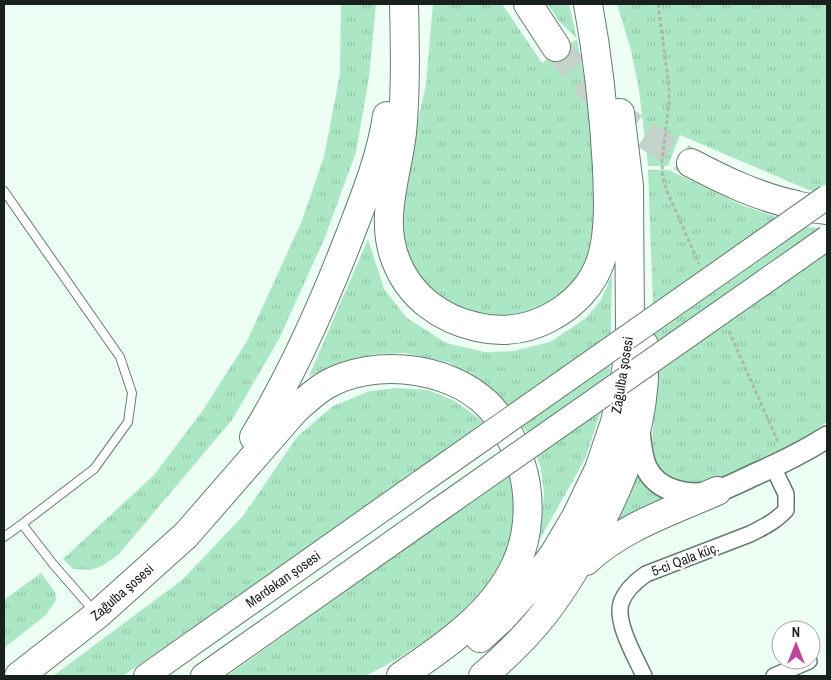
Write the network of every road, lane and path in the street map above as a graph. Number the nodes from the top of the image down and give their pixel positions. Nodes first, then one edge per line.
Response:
1 (403, 4) edge
2 (528, 4) edge
3 (588, 4) edge
4 (593, 4) edge
5 (658, 4) edge
6 (556, 47) tunnel mouth
7 (691, 164) tunnel mouth
8 (629, 186) junction
9 (4, 191) edge
10 (827, 197) edge
11 (827, 210) edge
12 (827, 238) edge
13 (702, 270) dead end
14 (726, 325) dead end
15 (639, 424) junction
16 (827, 437) edge
17 (780, 464) junction
18 (717, 491) junction
19 (217, 498) junction
20 (22, 524) junction
21 (4, 537) edge
22 (574, 572) junction
23 (96, 615) junction
24 (788, 670) edge
25 (19, 676) edge
26 (146, 676) edge
27 (204, 676) edge
28 (401, 676) edge
29 (423, 676) edge
30 (483, 676) edge
31 (644, 676) edge
32 (774, 676) edge

1 - 3 highway
1 - 19 highway
2 - 6 highway
4 - 8 highway, Zağulba şosesi
5 - 13 path
7 - 11 highway
8 - 15 highway
8 - 29 highway, Zağulba şosesi
9 - 20 lane
10 - 26 main road, Mərdəkan şosesi, bridge
12 - 27 main road, bridge
14 - 17 path
15 - 18 street
15 - 22 highway
16 - 17 street
17 - 18 street
17 - 31 street, 5-ci Qala küç.
18 - 22 highway
19 - 23 highway, Zağulba şosesi
19 - 28 highway
20 - 21 lane
20 - 23 lane
22 - 30 highway
23 - 25 highway, Zağulba şosesi
24 - 32 street

